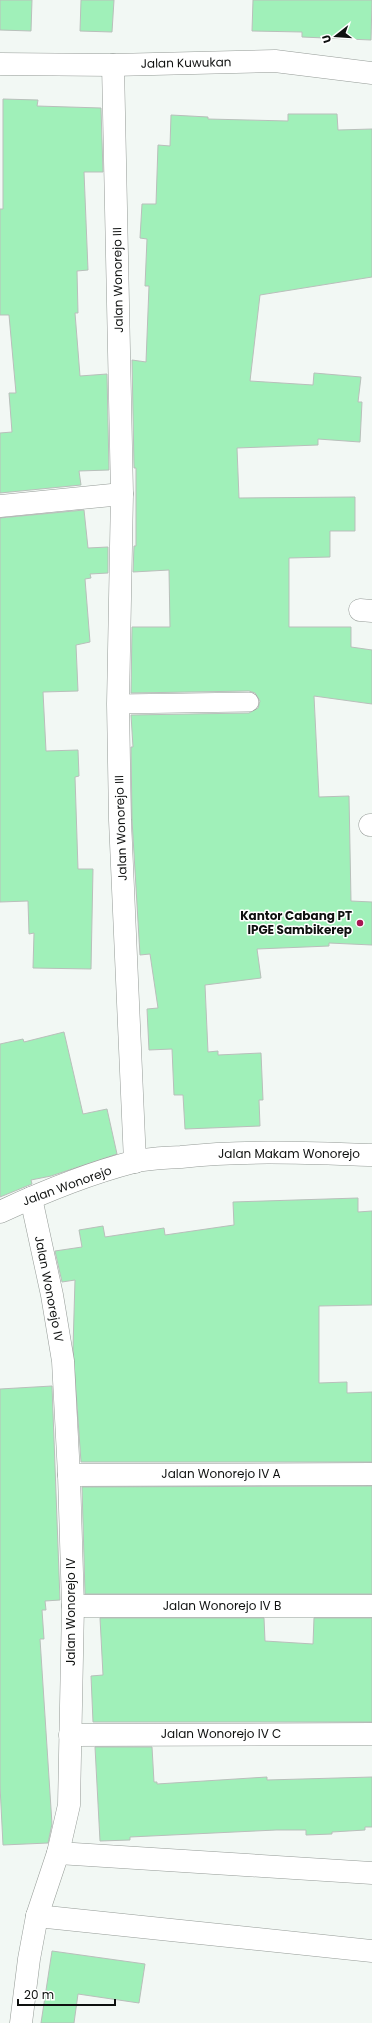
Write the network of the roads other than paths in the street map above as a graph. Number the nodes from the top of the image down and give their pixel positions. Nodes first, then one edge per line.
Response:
1 (0, 64) edge
2 (114, 65) junction
3 (372, 73) edge
4 (122, 494) junction
5 (0, 506) edge
6 (249, 702) dead end
7 (118, 704) junction
8 (372, 1155) edge
9 (135, 1162) junction
10 (31, 1198) junction
11 (0, 1212) edge
12 (372, 1474) edge
13 (69, 1475) junction
14 (73, 1606) junction
15 (372, 1606) edge
16 (372, 1734) edge
17 (70, 1735) junction
18 (58, 1853) junction
19 (372, 1873) edge
20 (37, 1916) junction
21 (372, 1951) edge
22 (21, 2023) edge

1 - 2 street, Jalan Kuwukan
2 - 3 street, Jalan Kuwukan
2 - 4 street, Jalan Wonorejo III
4 - 5 street
4 - 7 street, Jalan Wonorejo III
6 - 7 lane
7 - 9 street, Jalan Wonorejo III
8 - 9 street, Jalan Makam Wonorejo
9 - 10 street, Jalan Wonorejo
10 - 11 street, Jalan Wonorejo
10 - 13 street, Jalan Wonorejo IV
12 - 13 street, Jalan Wonorejo IV A
13 - 14 street, Jalan Wonorejo IV
14 - 15 street, Jalan Wonorejo IV B
14 - 17 street, Jalan Wonorejo IV
16 - 17 street, Jalan Wonorejo IV C
17 - 18 street, Jalan Wonorejo IV
18 - 19 street
18 - 20 street, Jalan Wonorejo IV
20 - 21 street
20 - 22 street, Jalan Wonorejo IV

